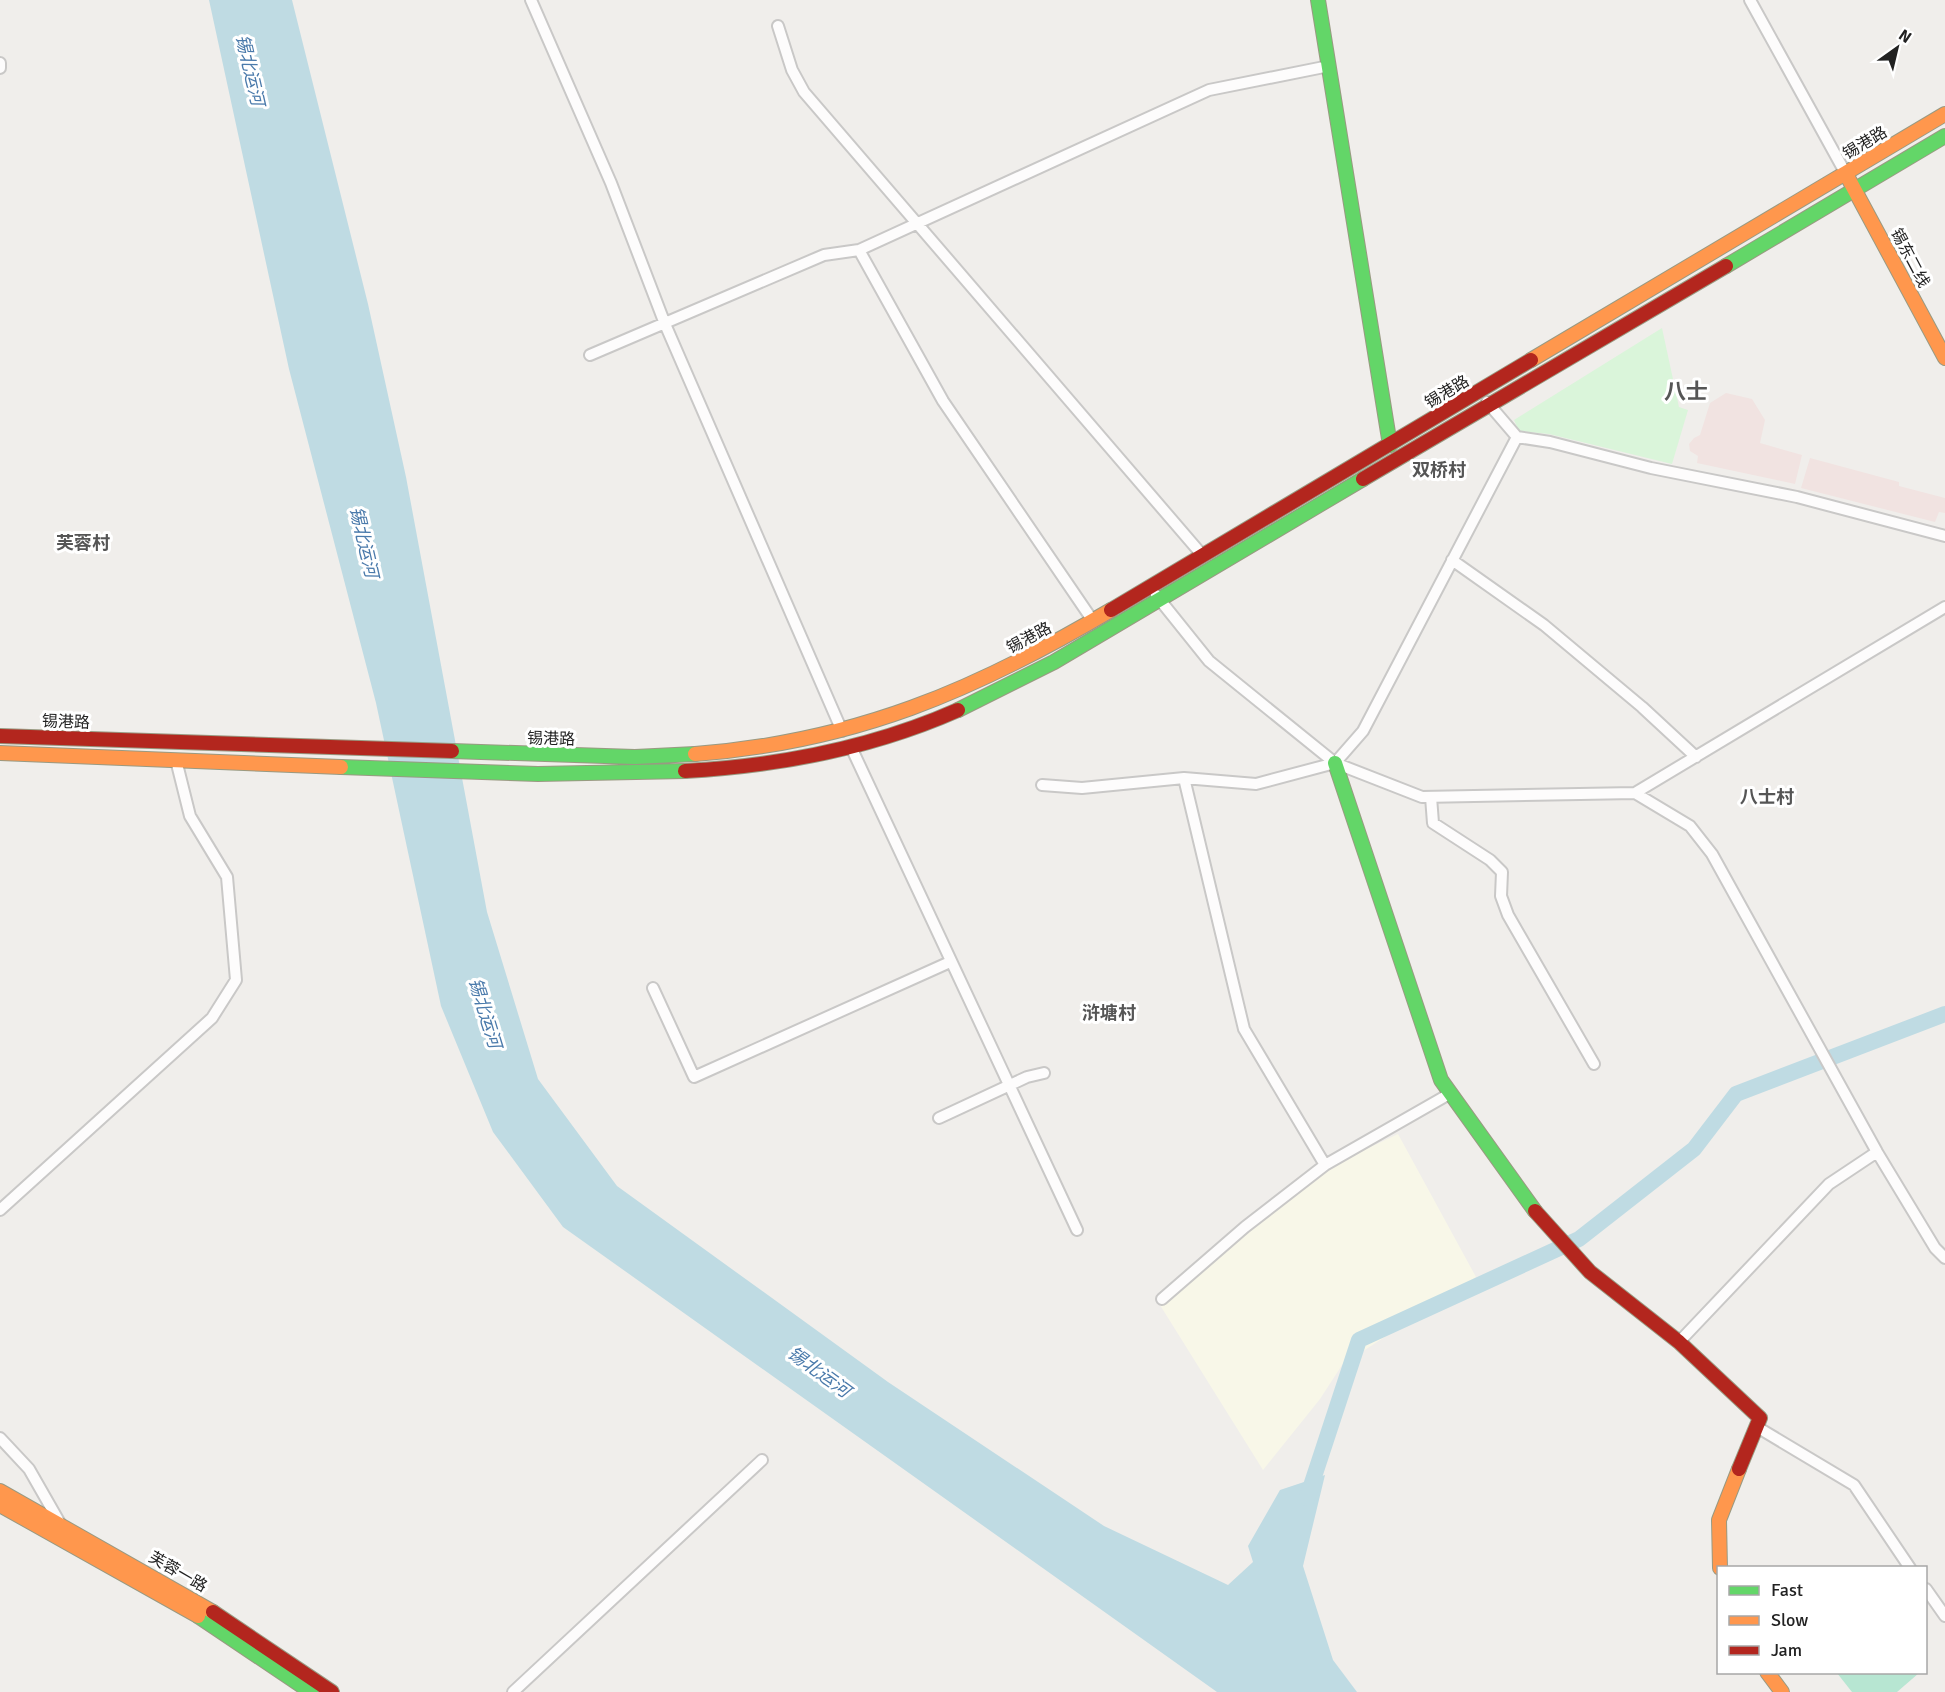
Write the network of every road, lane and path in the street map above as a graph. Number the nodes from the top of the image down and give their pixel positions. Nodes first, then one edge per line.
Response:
1 (531, 0) edge
2 (1317, 0) edge
3 (1750, 0) edge
4 (778, 26) dead end
5 (0, 63) edge
6 (1329, 66) junction
7 (0, 68) edge
8 (1945, 114) edge
9 (1945, 136) edge
10 (1846, 174) junction
11 (1854, 190) junction
12 (918, 222) junction
13 (858, 250) junction
14 (664, 324) junction
15 (590, 355) dead end
16 (1945, 358) edge
17 (1481, 391) junction
18 (1490, 406) junction
19 (1516, 437) junction
20 (1390, 445) junction
21 (1945, 536) edge
22 (1203, 556) junction
23 (1452, 560) junction
24 (1151, 586) junction
25 (1159, 600) junction
26 (1945, 607) edge
27 (1093, 621) junction
28 (842, 731) junction
29 (0, 736) edge
30 (851, 747) junction
31 (0, 753) edge
32 (1696, 757) junction
33 (176, 760) junction
34 (1335, 763) junction
35 (1184, 778) junction
36 (1042, 785) dead end
37 (1635, 793) junction
38 (1431, 797) junction
39 (950, 962) junction
40 (653, 988) dead end
41 (1594, 1064) dead end
42 (1044, 1073) dead end
43 (1008, 1086) junction
44 (1451, 1093) junction
45 (939, 1118) dead end
46 (1877, 1152) junction
47 (1325, 1165) junction
48 (0, 1210) edge
49 (1077, 1230) dead end
50 (1945, 1258) edge
51 (1162, 1299) dead end
52 (1679, 1342) junction
53 (1757, 1427) junction
54 (0, 1438) edge
55 (762, 1460) dead end
56 (0, 1491) edge
57 (0, 1505) edge
58 (73, 1546) junction
59 (1719, 1566) edge
60 (1909, 1566) edge
61 (1927, 1590) edge
62 (1945, 1616) edge
63 (1768, 1674) edge
64 (311, 1692) edge
65 (333, 1692) edge
66 (513, 1692) edge
67 (1782, 1692) edge

1 - 14 street
2 - 6 main road
3 - 10 street
4 - 12 street
5 - 7 street
6 - 12 street
6 - 20 main road
8 - 10 main road, 锡港路
9 - 11 main road, 锡港路
10 - 11 main road, 锡东二线
10 - 17 main road, 锡港路
11 - 16 main road, 锡东二线
11 - 18 main road, 锡港路
12 - 13 street
12 - 22 street
13 - 14 street
13 - 27 street
14 - 15 street
14 - 28 street
17 - 18 street
17 - 20 main road, 锡港路
18 - 19 street
18 - 25 main road, 锡港路
19 - 21 street
19 - 23 street
20 - 22 main road, 锡港路
22 - 24 main road, 锡港路
23 - 32 street
23 - 34 street
24 - 25 street
24 - 27 main road, 锡港路
25 - 30 main road, 锡港路
25 - 34 street
26 - 32 street
27 - 28 main road, 锡港路
28 - 29 main road, 锡港路
30 - 33 main road, 锡港路
30 - 39 street
31 - 33 main road, 锡港路
32 - 37 street
33 - 48 street
34 - 35 street
34 - 38 street
34 - 44 main road
35 - 36 street
35 - 47 street
37 - 38 street
37 - 46 street
38 - 41 street
39 - 40 street
39 - 43 street
42 - 43 street
43 - 45 street
43 - 49 street
44 - 47 street
44 - 52 main road
46 - 50 street
46 - 52 street
47 - 51 street
52 - 53 main road
53 - 59 main road
53 - 60 street
54 - 58 street
55 - 66 street
56 - 65 main road, 芙蓉一路
57 - 58 main road, 芙蓉一路
58 - 64 main road, 芙蓉一路
61 - 62 street
63 - 67 main road

